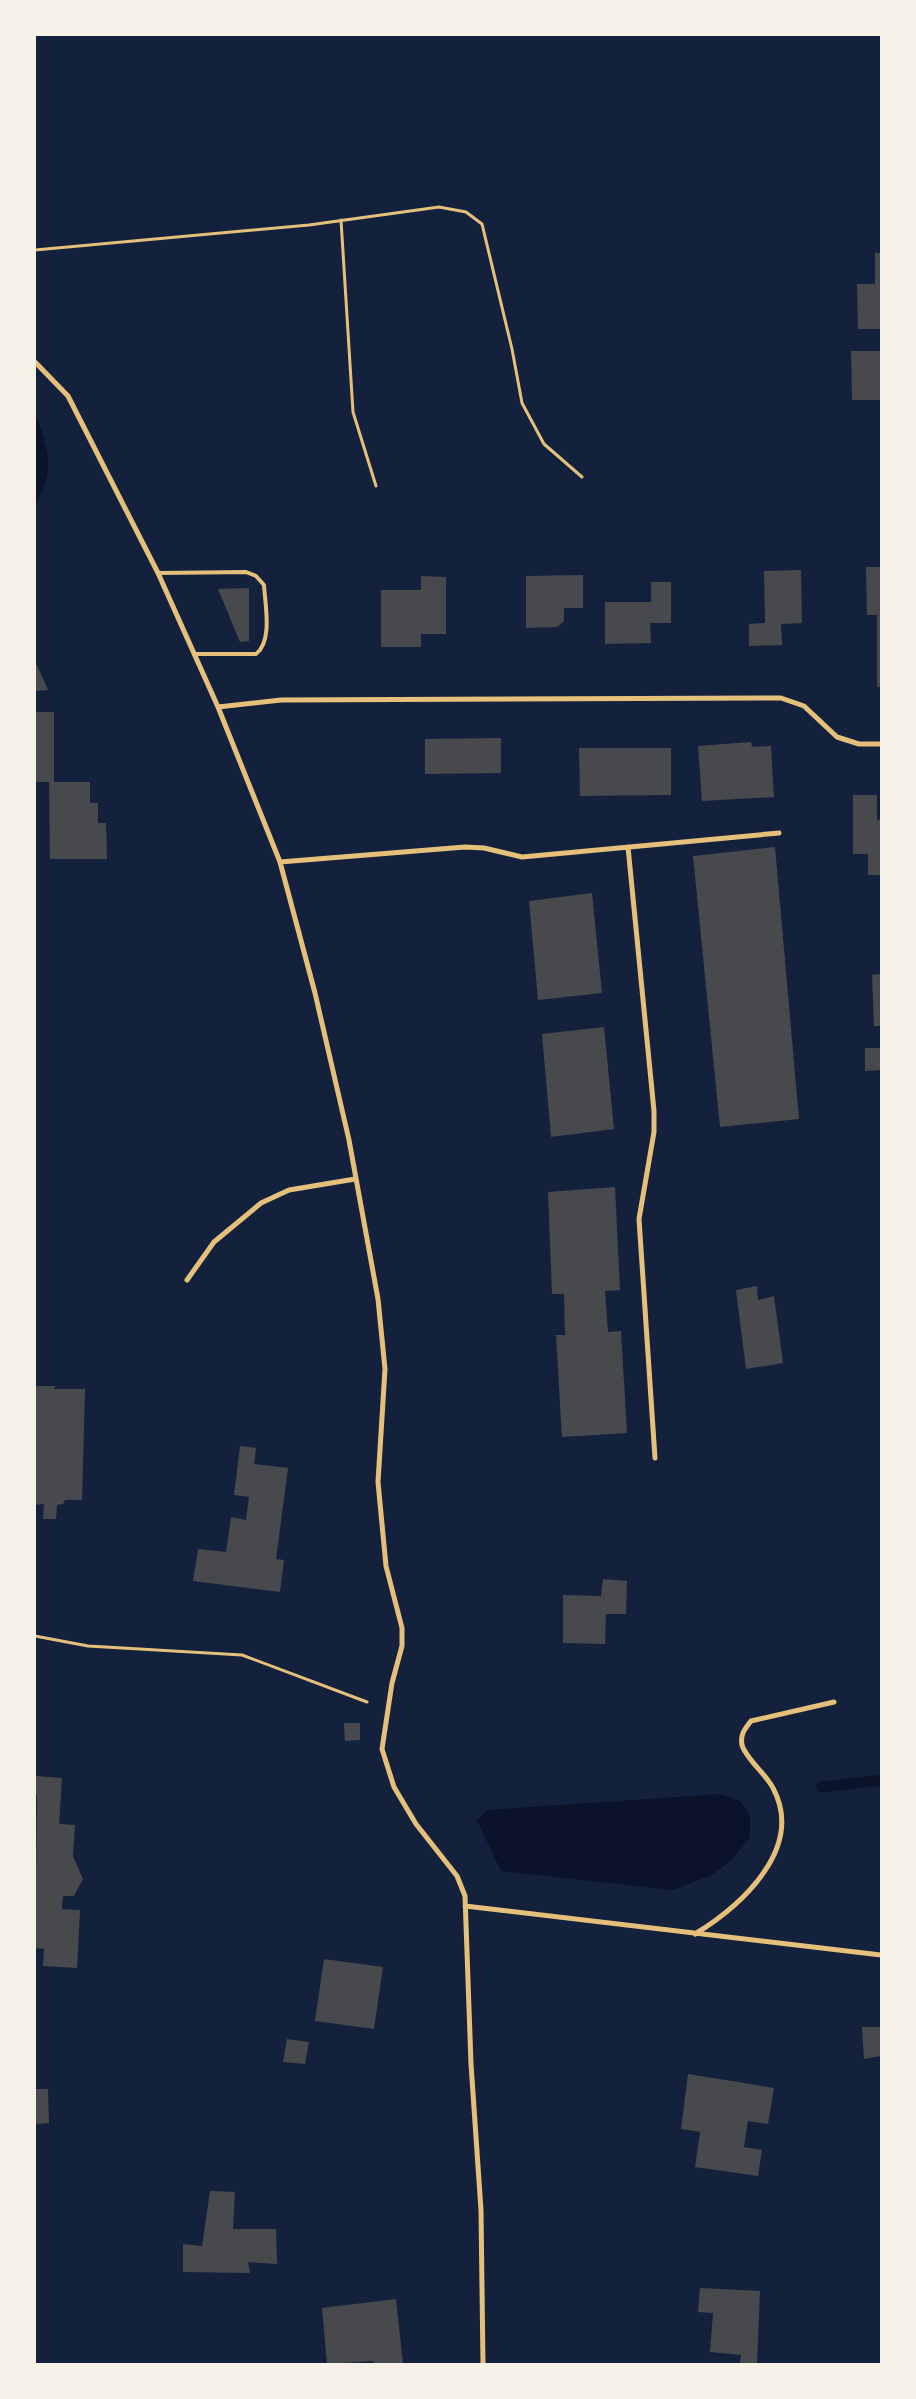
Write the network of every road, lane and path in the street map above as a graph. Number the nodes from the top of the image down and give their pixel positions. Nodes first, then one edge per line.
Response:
1 (341, 220) junction
2 (35, 250) edge
3 (35, 362) edge
4 (582, 477) dead end
5 (376, 486) dead end
6 (158, 573) junction
7 (194, 654) junction
8 (218, 707) junction
9 (881, 744) edge
10 (779, 833) dead end
11 (628, 847) junction
12 (280, 862) junction
13 (355, 1179) junction
14 (187, 1280) dead end
15 (655, 1458) dead end
16 (35, 1636) edge
17 (834, 1702) dead end
18 (388, 1710) junction
19 (465, 1906) junction
20 (695, 1934) junction
21 (881, 1955) edge
22 (484, 2364) edge

1 - 2 path
1 - 4 path
1 - 5 path
3 - 6 street
6 - 7 street
6 - 7 lane
7 - 8 street
8 - 9 street
8 - 12 street
10 - 11 street
11 - 12 street
11 - 15 street
12 - 13 street
13 - 14 street
13 - 18 street
16 - 18 path
17 - 20 street
18 - 19 street
19 - 20 street
19 - 22 street
20 - 21 street

